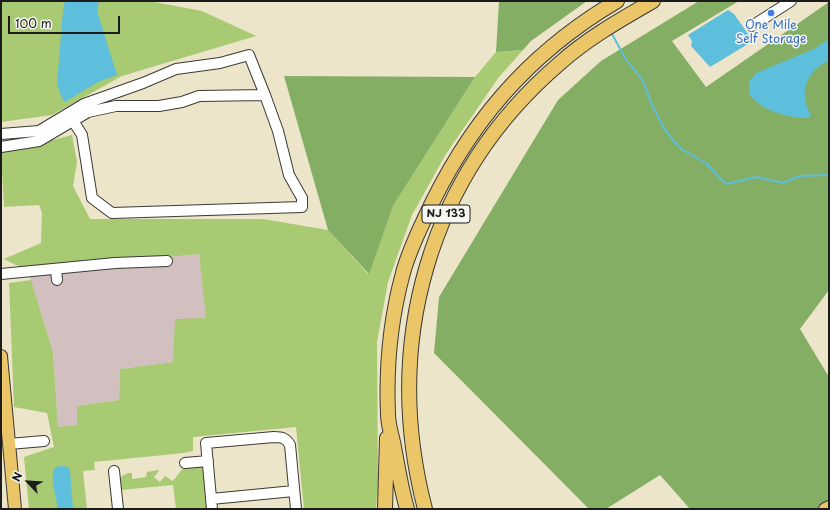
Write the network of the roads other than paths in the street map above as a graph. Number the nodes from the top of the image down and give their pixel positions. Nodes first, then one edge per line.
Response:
1 (617, 1) edge
2 (653, 1) edge
3 (791, 1) edge
4 (752, 26) dead end
5 (265, 95) junction
6 (70, 117) junction
7 (1, 134) edge
8 (1, 147) edge
9 (167, 262) dead end
10 (1, 274) edge
11 (1, 356) edge
12 (388, 416) junction
13 (44, 441) dead end
14 (9, 444) junction
15 (208, 461) junction
16 (185, 464) dead end
17 (114, 471) dead end
18 (294, 491) junction
19 (212, 504) edge
20 (829, 507) edge
21 (15, 509) edge
22 (118, 509) edge
23 (296, 509) edge
24 (385, 509) edge
25 (407, 509) edge
26 (425, 509) edge
27 (825, 509) edge

1 - 12 highway, NJ 133
2 - 26 highway, NJ 133
3 - 4 lane
5 - 6 lane
5 - 6 lane
5 - 6 lane
6 - 7 lane
6 - 8 lane
9 - 10 lane
11 - 14 main road
12 - 24 highway
12 - 25 highway, NJ 133
13 - 14 lane
14 - 21 main road
15 - 16 lane
15 - 18 lane
15 - 19 lane
17 - 22 lane
18 - 19 lane
18 - 23 lane
20 - 27 main road

